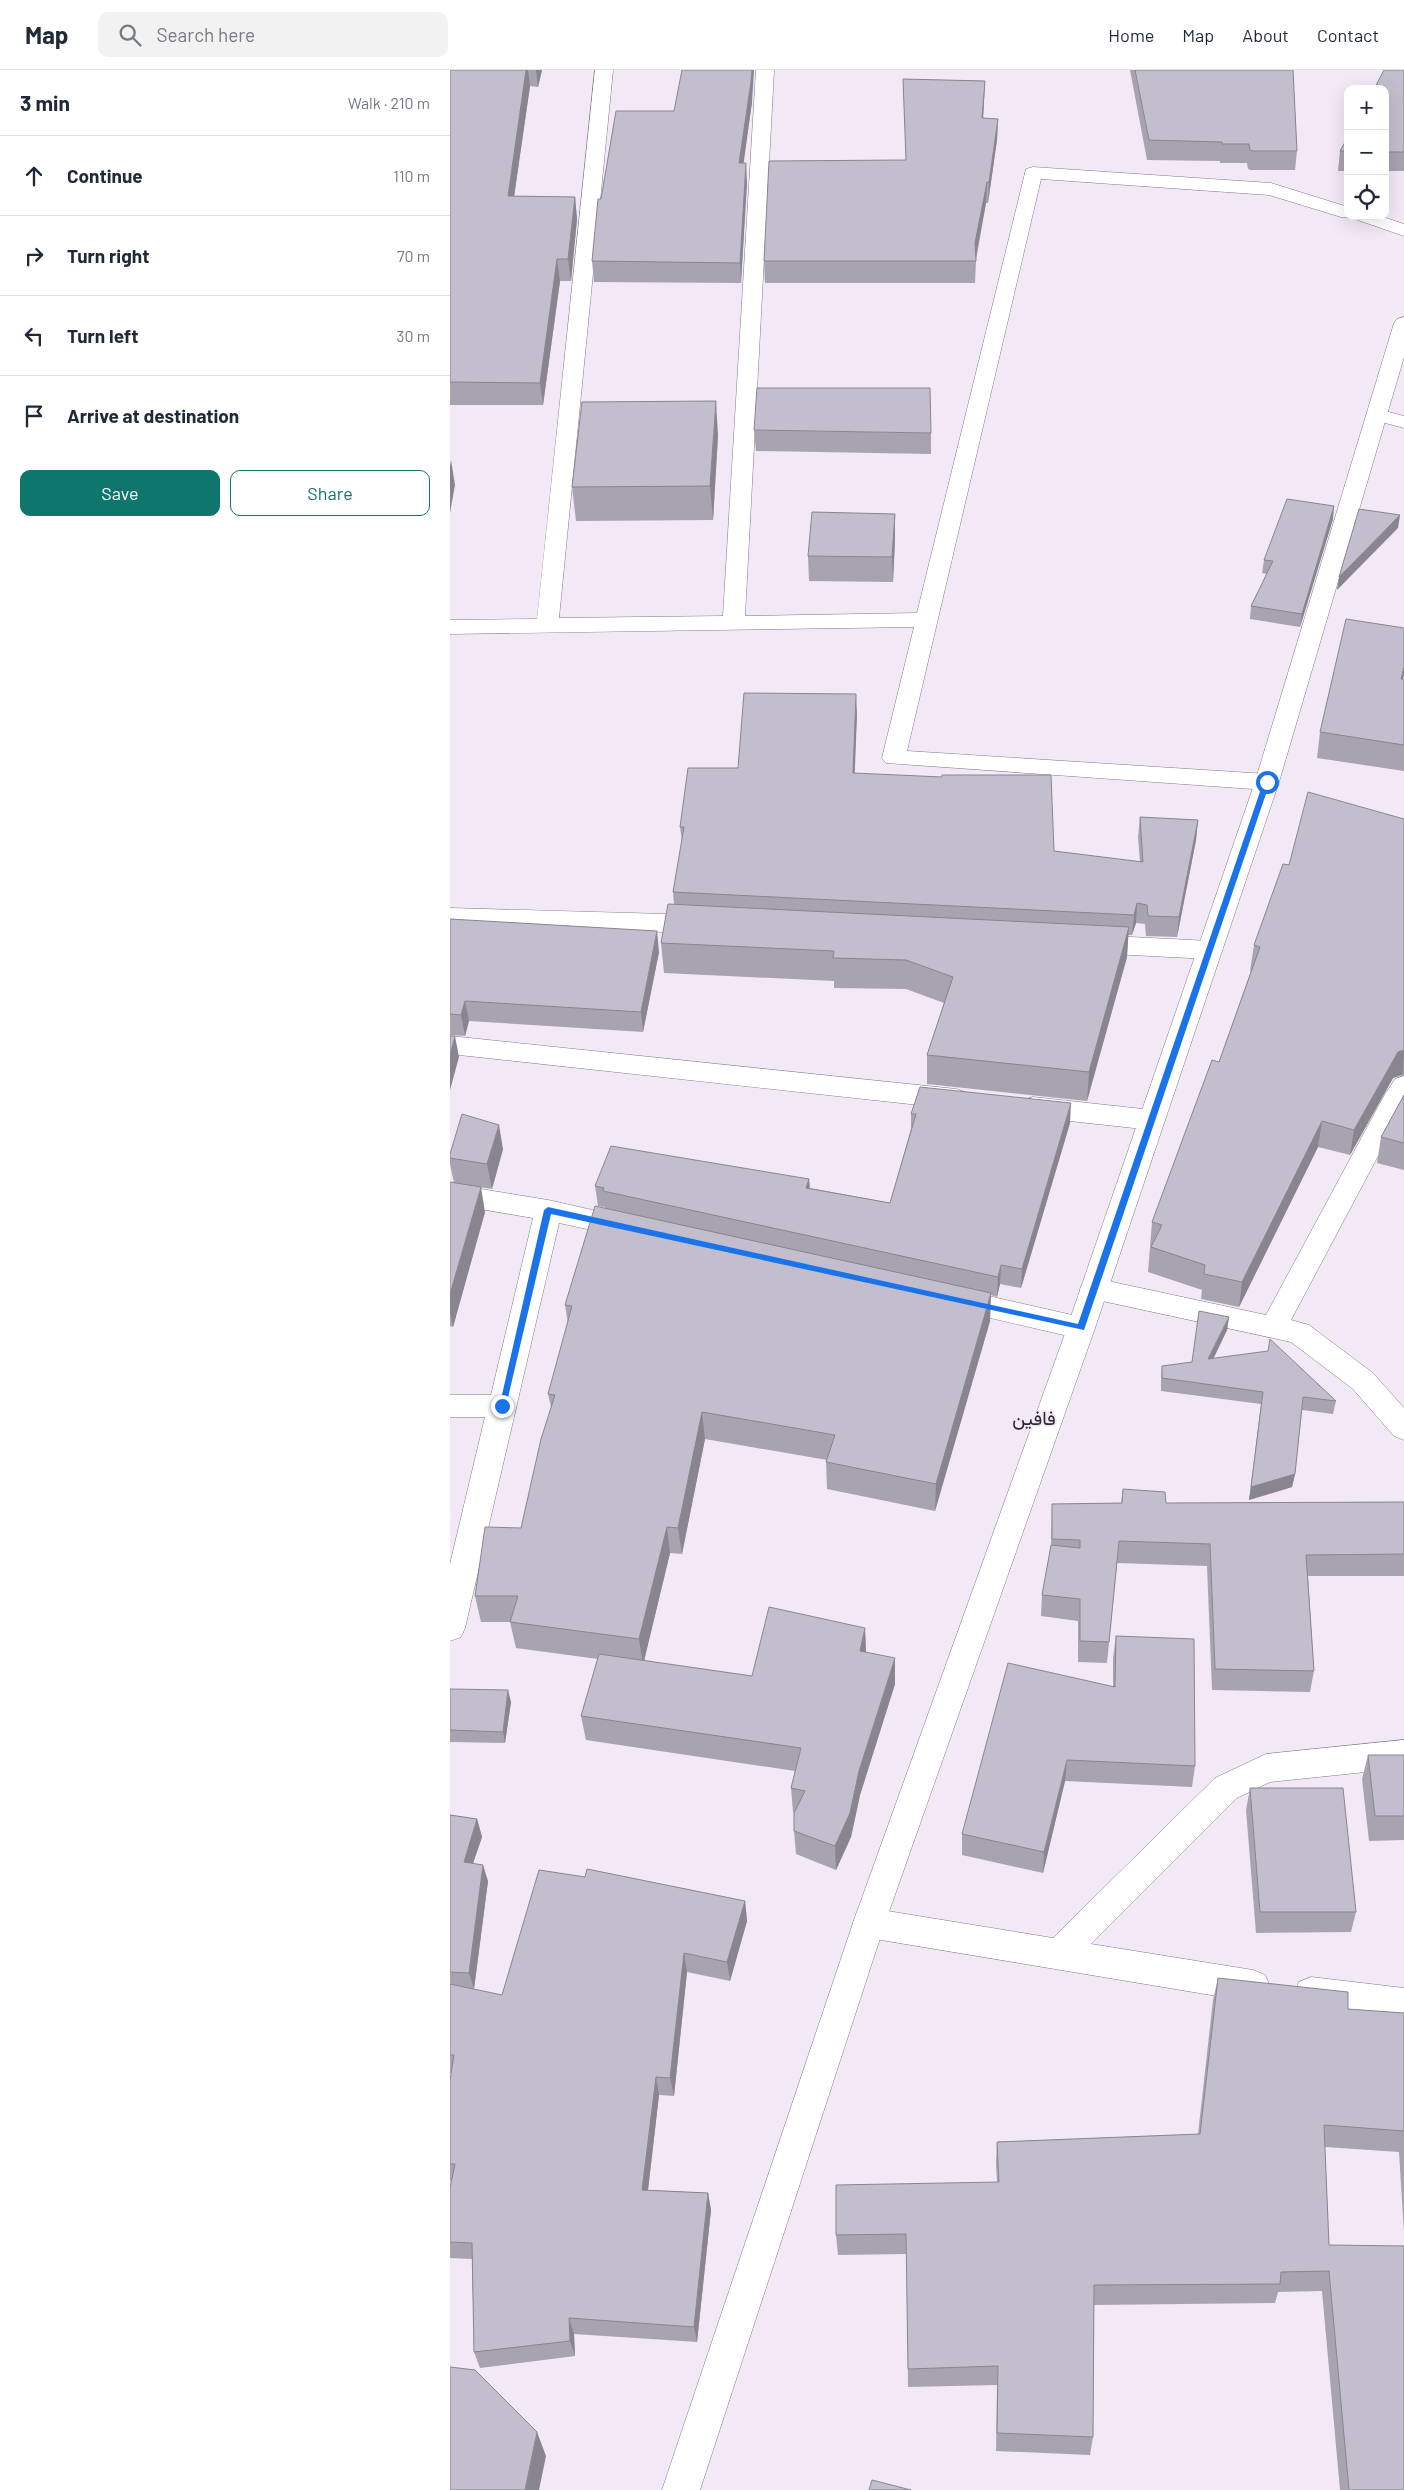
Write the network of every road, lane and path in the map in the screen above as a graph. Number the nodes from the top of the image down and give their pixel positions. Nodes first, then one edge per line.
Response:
1 (604, 70) edge
2 (765, 70) edge
3 (1344, 212) edge
4 (1373, 220) edge
5 (1404, 230) edge
6 (1404, 323) edge
7 (1377, 416) junction
8 (1404, 422) edge
9 (927, 620) junction
10 (734, 623) junction
11 (547, 625) junction
12 (450, 627) edge
13 (1267, 782) junction
14 (450, 917) edge
15 (721, 925) edge
16 (1070, 943) edge
17 (1210, 950) junction
18 (450, 1045) edge
19 (1404, 1086) edge
20 (984, 1102) edge
21 (1014, 1105) edge
22 (1152, 1120) junction
23 (450, 1194) edge
24 (548, 1210) junction
25 (654, 1234) edge
26 (1094, 1289) junction
27 (926, 1293) edge
28 (1081, 1328) junction
29 (1274, 1328) junction
30 (450, 1406) edge
31 (502, 1406) junction
32 (1404, 1428) edge
33 (450, 1628) edge
34 (1404, 1754) edge
35 (869, 1923) junction
36 (1058, 1954) junction
37 (1404, 2004) edge
38 (682, 2490) edge

1 - 11 street
2 - 10 street
3 - 9 street
4 - 5 street
6 - 7 street
7 - 8 street
7 - 13 street
9 - 10 street
9 - 13 street
10 - 11 street
11 - 12 street
13 - 17 street
14 - 15 street
16 - 17 street
17 - 22 street
18 - 20 street
19 - 29 street
21 - 22 street
22 - 26 street
23 - 24 street
24 - 25 street
24 - 31 street
26 - 28 street
26 - 29 street
27 - 28 street
28 - 35 street
29 - 32 street
30 - 31 street
31 - 33 street
34 - 36 street
35 - 36 street
35 - 38 street
36 - 37 street

